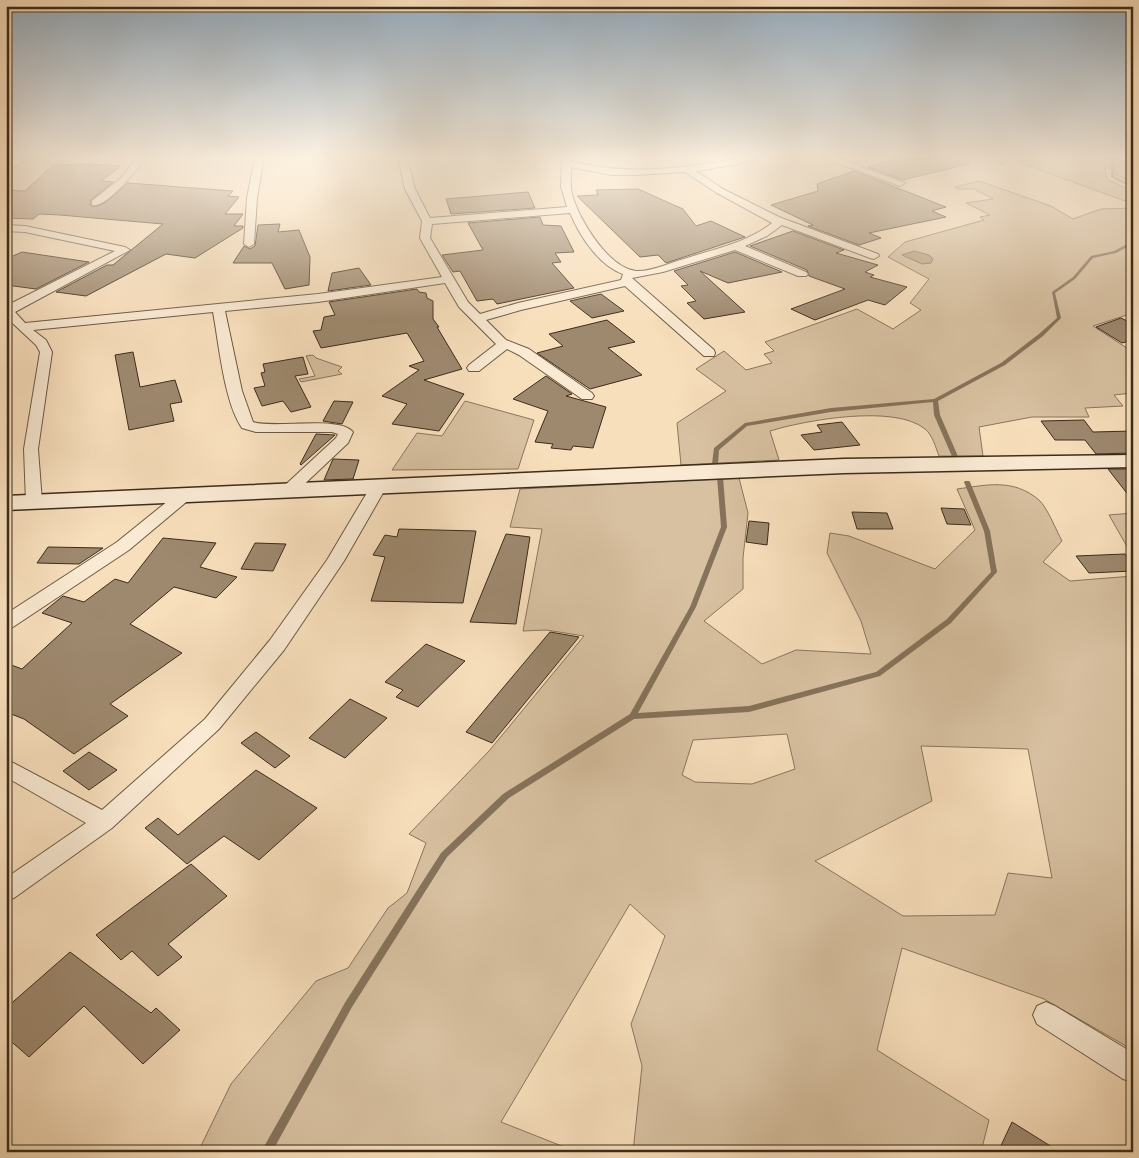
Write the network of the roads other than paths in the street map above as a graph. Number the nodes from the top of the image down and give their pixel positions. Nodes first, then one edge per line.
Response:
1 (251, 211) edge
2 (422, 211) edge
3 (559, 211) edge
4 (574, 211) edge
5 (760, 211) edge
6 (775, 219) junction
7 (427, 221) junction
8 (6, 228) edge
9 (248, 244) dead end
10 (735, 246) junction
11 (874, 256) dead end
12 (802, 274) dead end
13 (630, 278) junction
14 (449, 279) junction
15 (218, 308) junction
16 (7, 310) edge
17 (478, 319) junction
18 (22, 328) junction
19 (502, 343) junction
20 (709, 353) dead end
21 (474, 368) dead end
22 (587, 396) dead end
23 (1133, 462) edge
24 (379, 486) junction
25 (289, 490) junction
26 (185, 495) junction
27 (34, 502) junction
28 (6, 503) edge
29 (6, 623) edge
30 (6, 767) edge
31 (104, 822) junction
32 (6, 891) edge
33 (1046, 1015) dead end
34 (1133, 1069) edge

1 - 9 street
2 - 7 street
3 - 7 street
4 - 13 street
5 - 6 street
6 - 10 street
6 - 11 street
7 - 14 street
8 - 16 street
10 - 12 street
10 - 13 street
13 - 17 street
13 - 20 street
14 - 15 street
14 - 17 street
15 - 18 street
15 - 25 street
16 - 18 street
17 - 19 street
18 - 27 street
19 - 21 street
19 - 22 street
23 - 24 street
24 - 25 street
24 - 31 street
25 - 26 street
26 - 27 street
26 - 29 street
27 - 28 street
30 - 31 street
31 - 32 street
33 - 34 street

